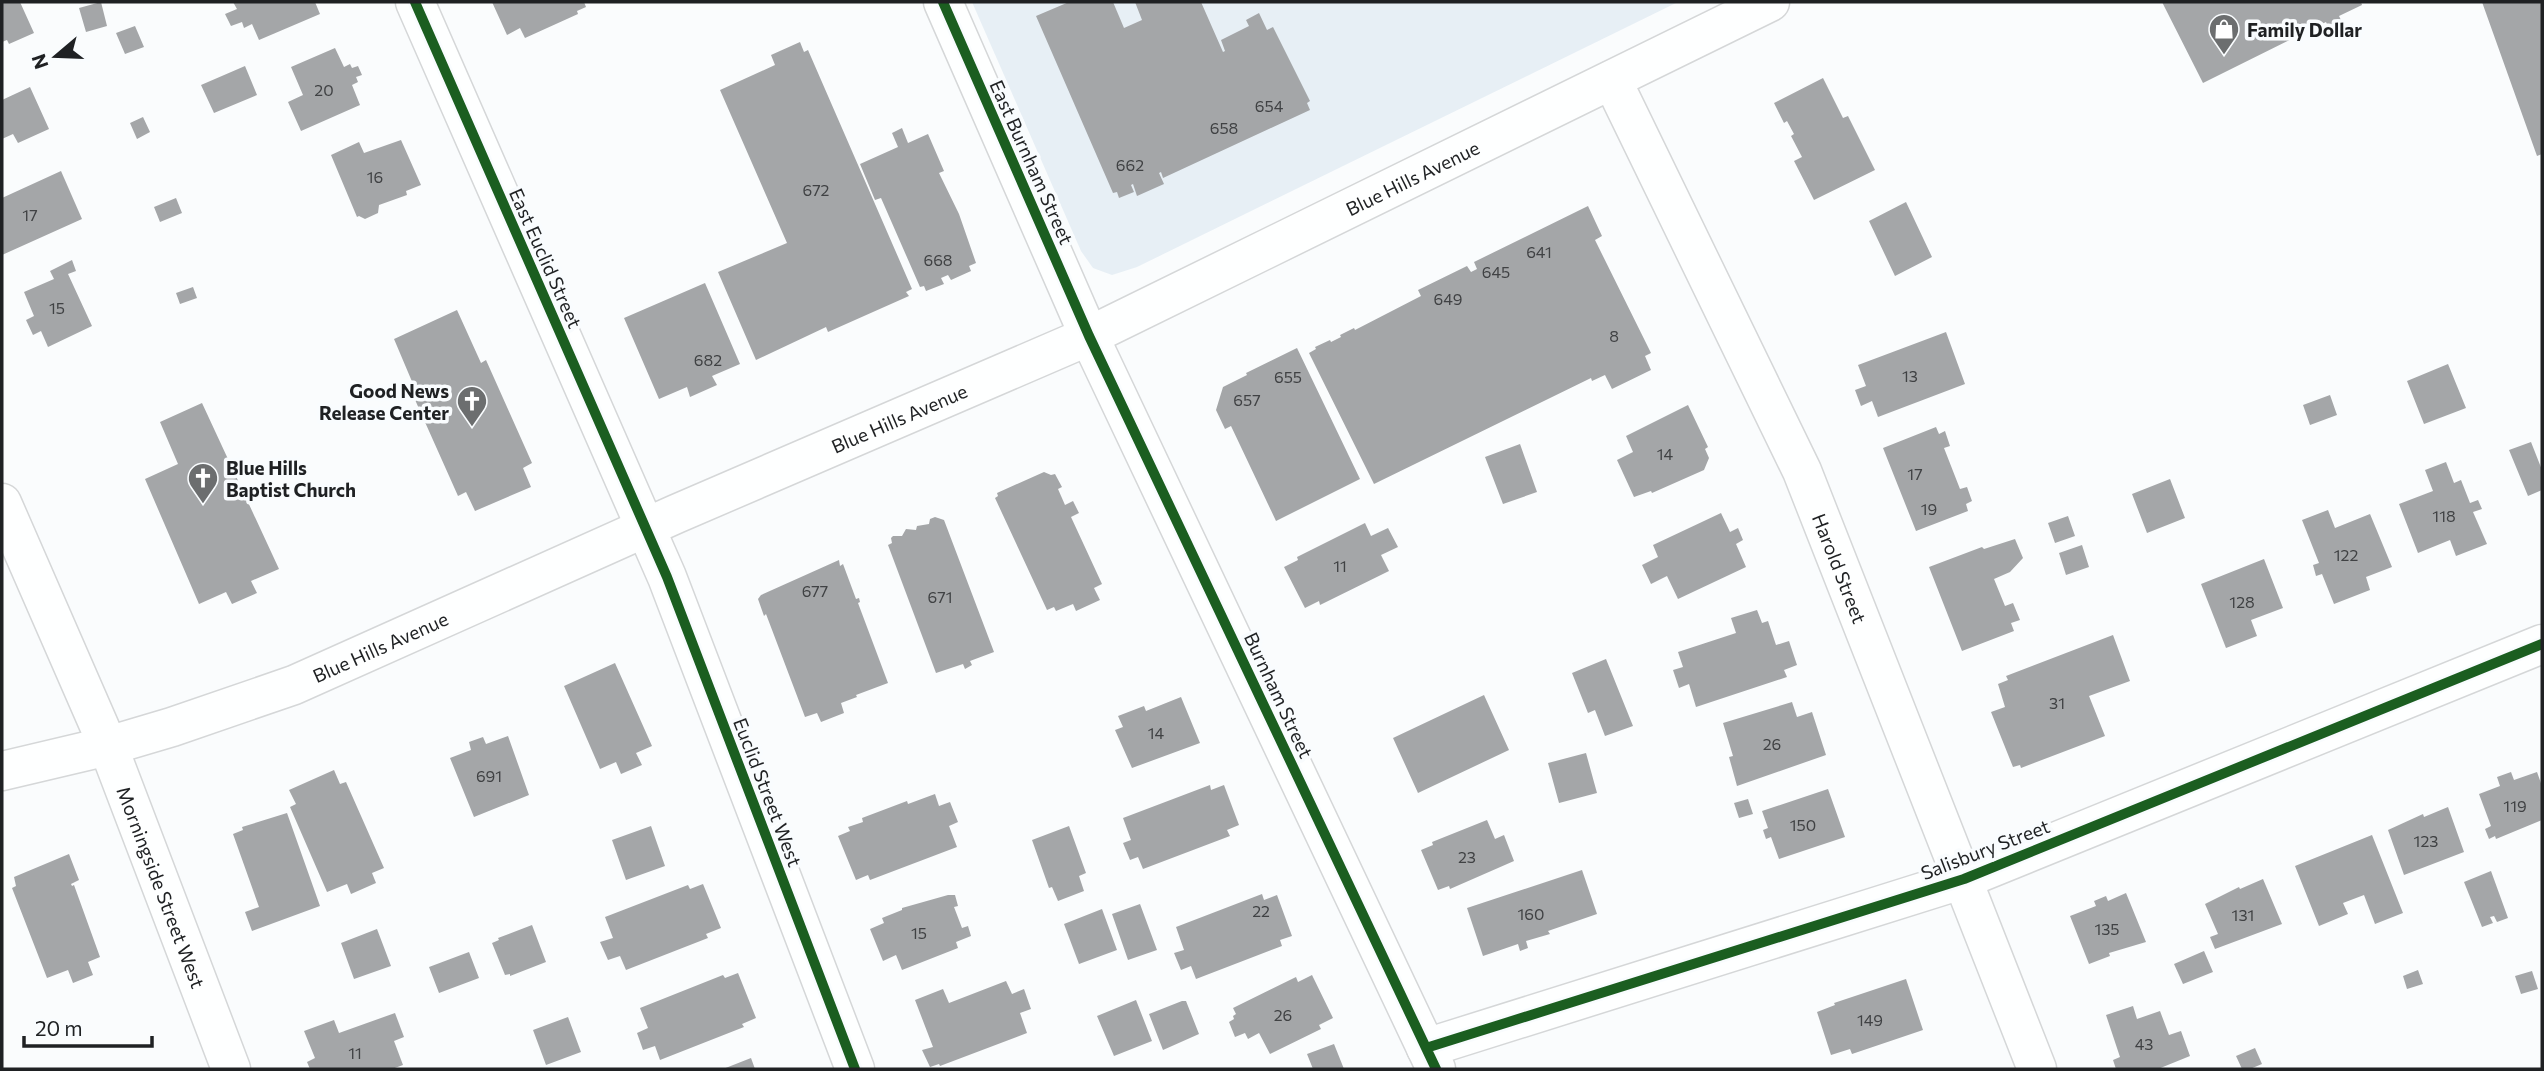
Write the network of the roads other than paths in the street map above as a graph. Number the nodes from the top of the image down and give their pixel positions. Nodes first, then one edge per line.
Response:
1 (415, 2) edge
2 (943, 2) edge
3 (1770, 2) edge
4 (1612, 80) junction
5 (1089, 336) junction
6 (2, 503) edge
7 (646, 528) junction
8 (2542, 644) edge
9 (108, 746) junction
10 (2, 771) edge
11 (1964, 878) junction
12 (1431, 1059) edge
13 (231, 1069) edge
14 (855, 1069) edge
15 (2037, 1069) edge

1 - 7 street, East Euclid Street
2 - 5 street, East Burnham Street
3 - 4 street, Blue Hills Avenue
4 - 5 street, Blue Hills Avenue
4 - 11 street, Harold Street
5 - 7 street, Blue Hills Avenue
5 - 12 street, Burnham Street
6 - 9 street, Morningside Street West
7 - 9 street, Blue Hills Avenue
7 - 14 street, Euclid Street West
8 - 11 street, Salisbury Street
9 - 10 street, Blue Hills Avenue
9 - 13 street, Morningside Street West
11 - 12 street, Salisbury Street
11 - 15 street, Harold Street

